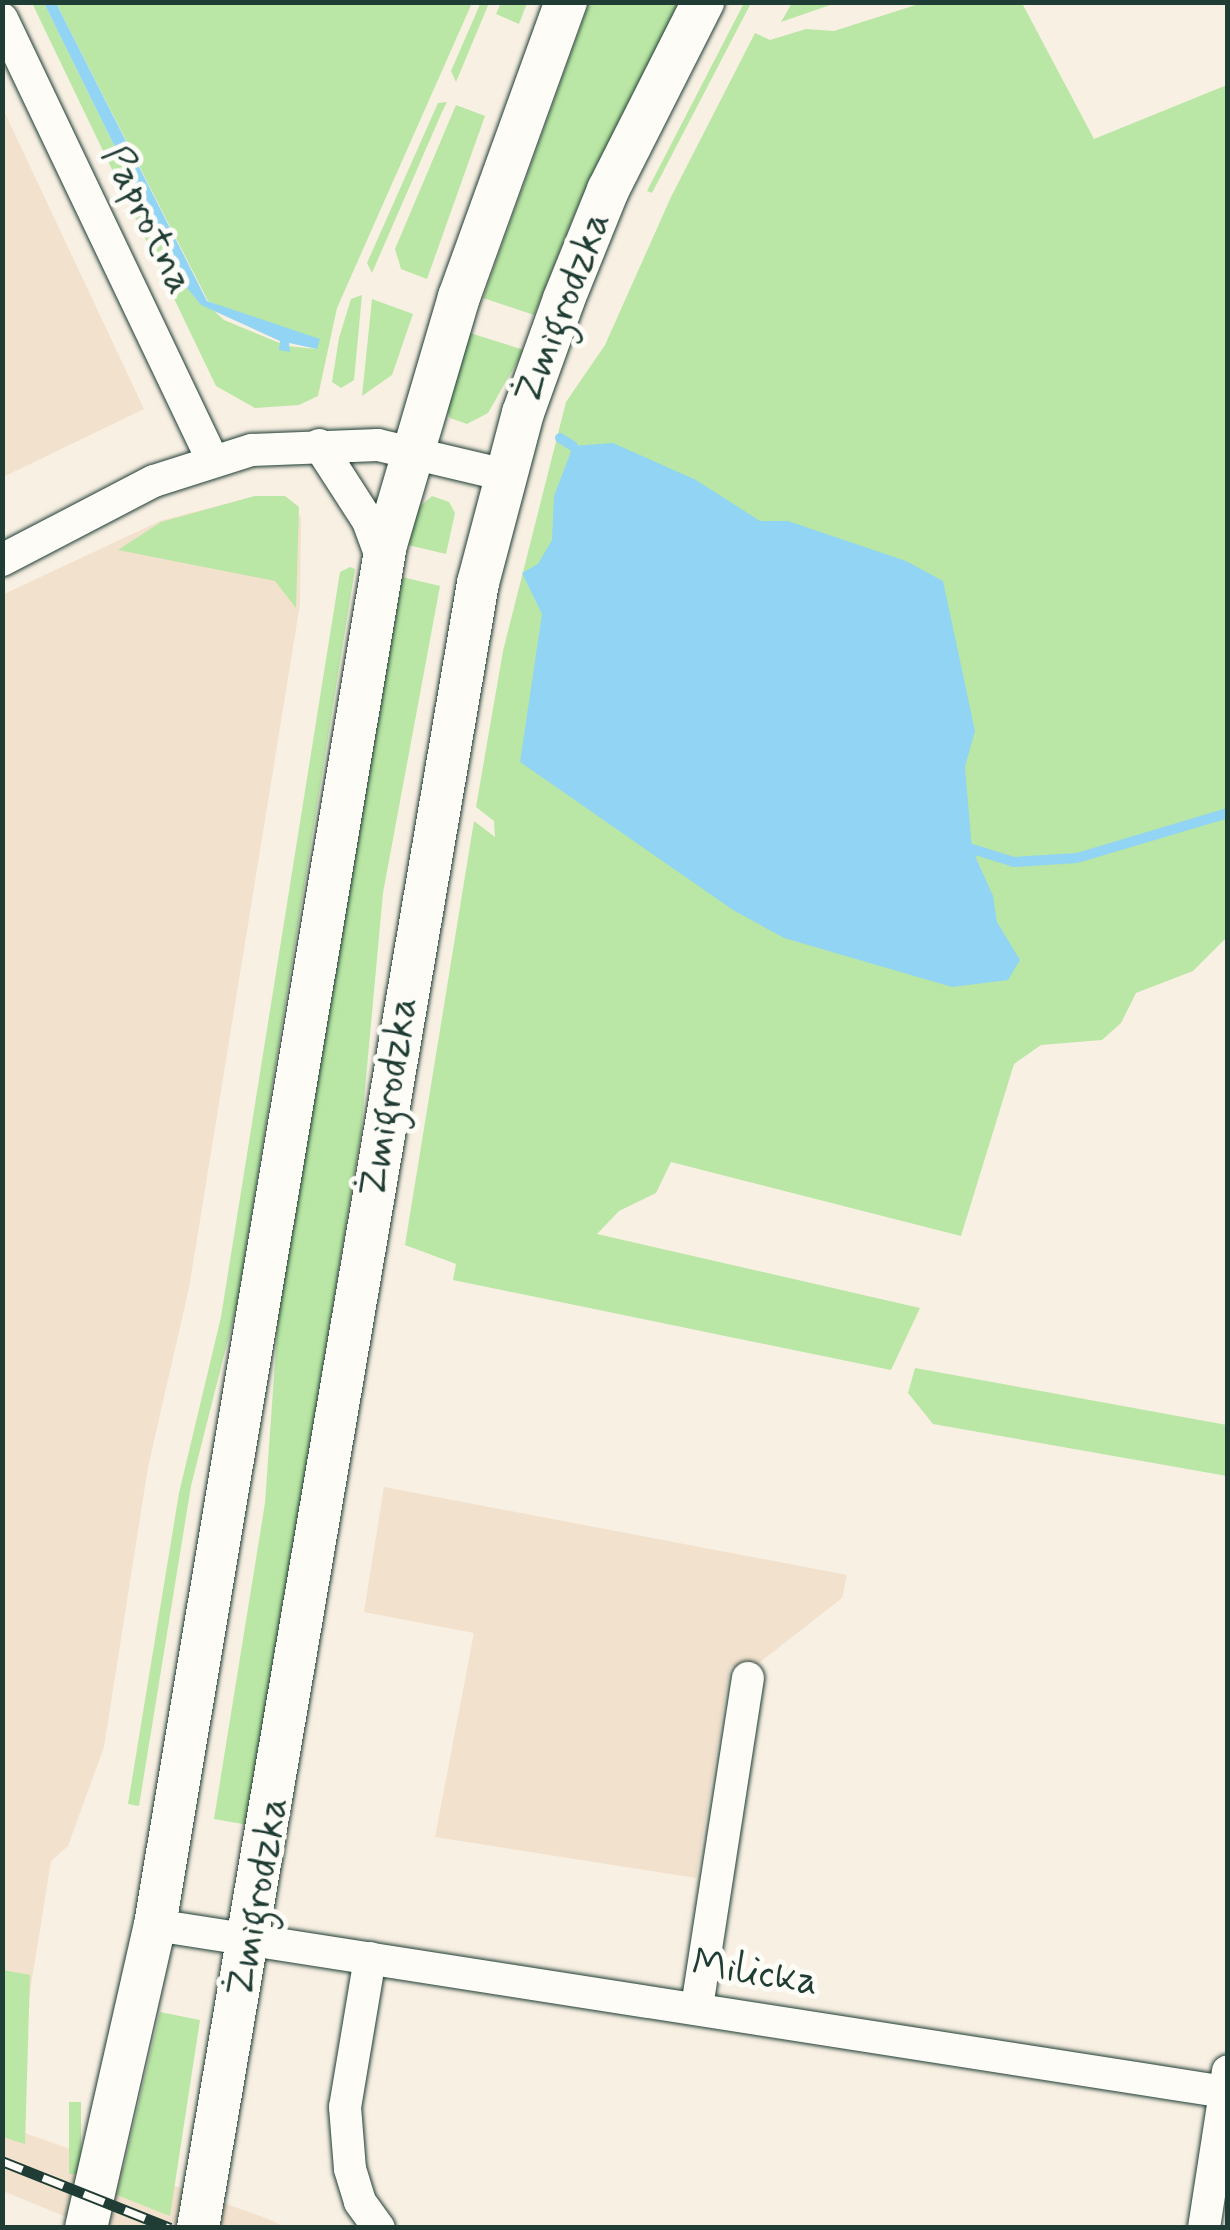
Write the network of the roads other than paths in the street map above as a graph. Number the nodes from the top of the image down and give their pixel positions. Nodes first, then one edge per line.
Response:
1 (566, 2) edge
2 (702, 2) edge
3 (2, 19) edge
4 (320, 445) junction
5 (412, 449) junction
6 (212, 460) junction
7 (505, 475) junction
8 (2, 560) edge
9 (382, 562) junction
10 (748, 1678) dead end
11 (155, 1926) junction
12 (252, 1938) junction
13 (370, 1958) junction
14 (697, 2008) junction
15 (1226, 2081) edge
16 (86, 2228) edge
17 (198, 2228) edge
18 (379, 2228) edge
19 (1204, 2228) edge

1 - 5 main road
2 - 7 main road, Żmigrodzka
3 - 6 street, Paprotna
4 - 5 street
4 - 6 street
4 - 9 street
5 - 7 street
5 - 9 main road
6 - 8 street
7 - 12 main road, Żmigrodzka
9 - 11 main road
10 - 14 street
11 - 12 street, Milicka
11 - 16 main road
12 - 13 street, Milicka
12 - 17 main road, Żmigrodzka
13 - 14 street, Milicka
13 - 18 street
14 - 15 street, Milicka
15 - 19 street

